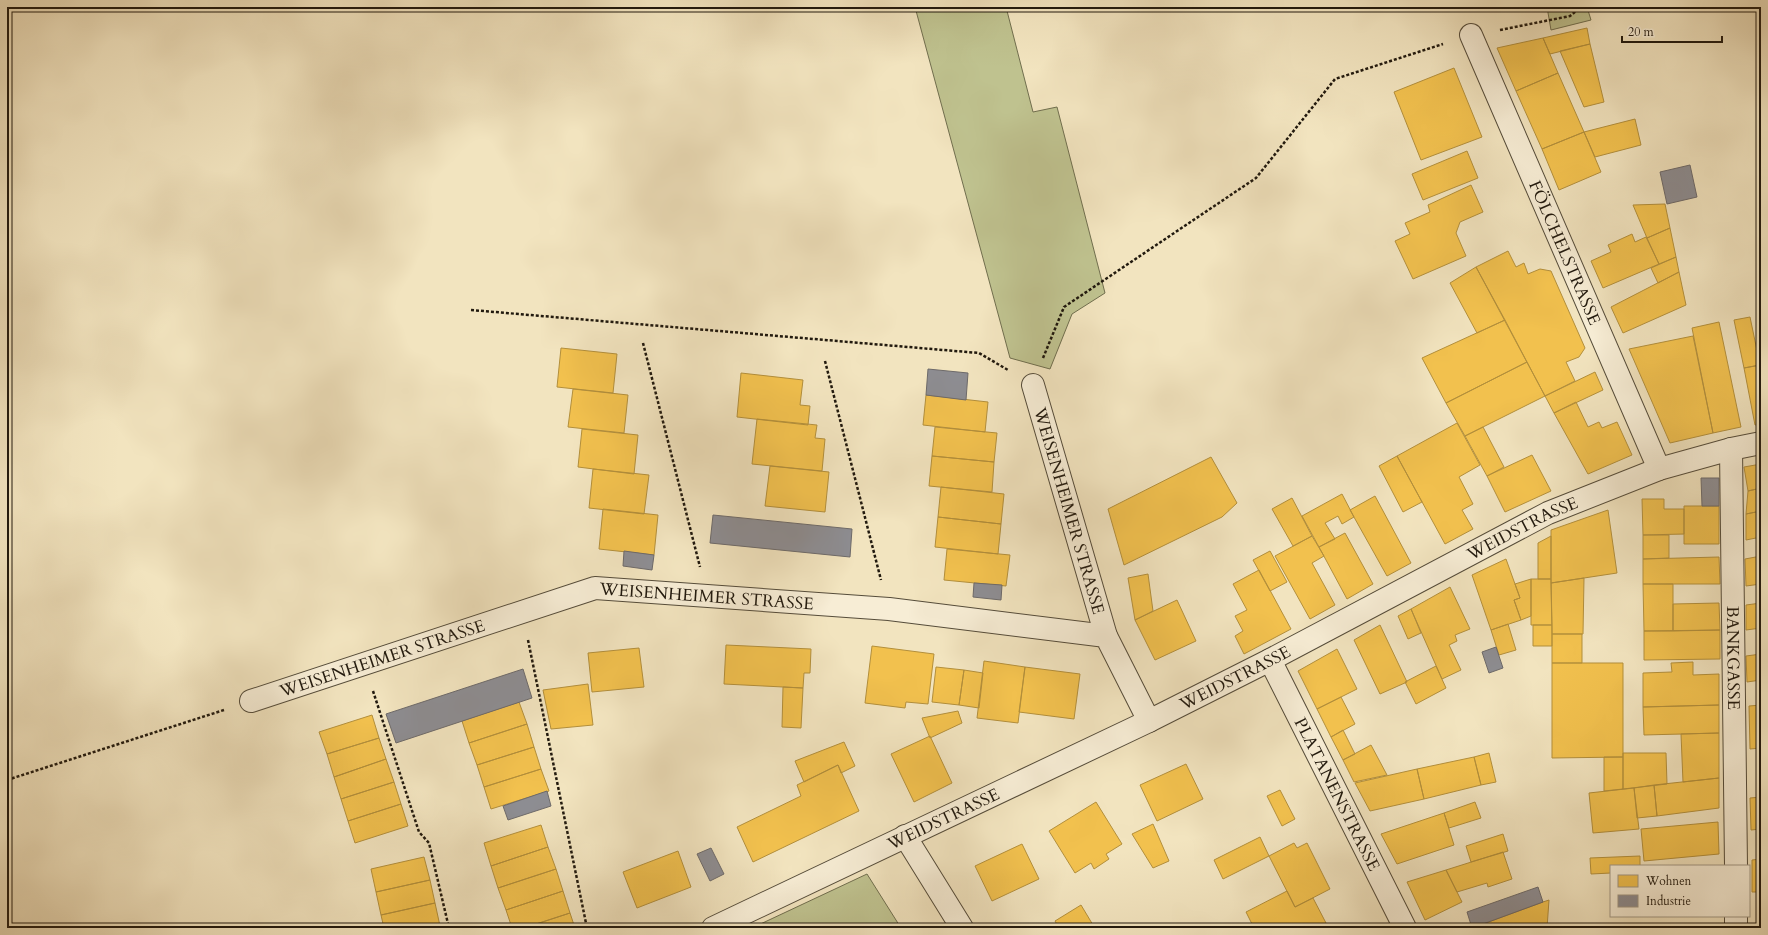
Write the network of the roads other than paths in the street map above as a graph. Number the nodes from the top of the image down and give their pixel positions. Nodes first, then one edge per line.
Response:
1 (1471, 35) road end
2 (1032, 385) road end
3 (1761, 443) edge
4 (1731, 449) junction
5 (1659, 469) junction
6 (1106, 636) junction
7 (1270, 660) junction
8 (251, 701) road end
9 (1149, 721) junction
10 (905, 836) junction
11 (1736, 865) edge
12 (1736, 917) edge
13 (713, 928) edge
14 (962, 928) edge
15 (1405, 928) edge
16 (1736, 928) edge

1 - 5 street, FÖLCHELSTRASSE
2 - 6 street, WEISENHEIMER STRASSE
3 - 4 street, WEIDSTRASSE
4 - 5 street, WEIDSTRASSE
4 - 11 street, BANKGASSE
5 - 7 street, WEIDSTRASSE
6 - 8 street, WEISENHEIMER STRASSE
6 - 9 street, WEISENHEIMER STRASSE
7 - 9 street, WEIDSTRASSE
7 - 15 street, PLATANENSTRASSE
9 - 10 street, WEIDSTRASSE
10 - 13 street, WEIDSTRASSE
10 - 14 street
12 - 16 street

